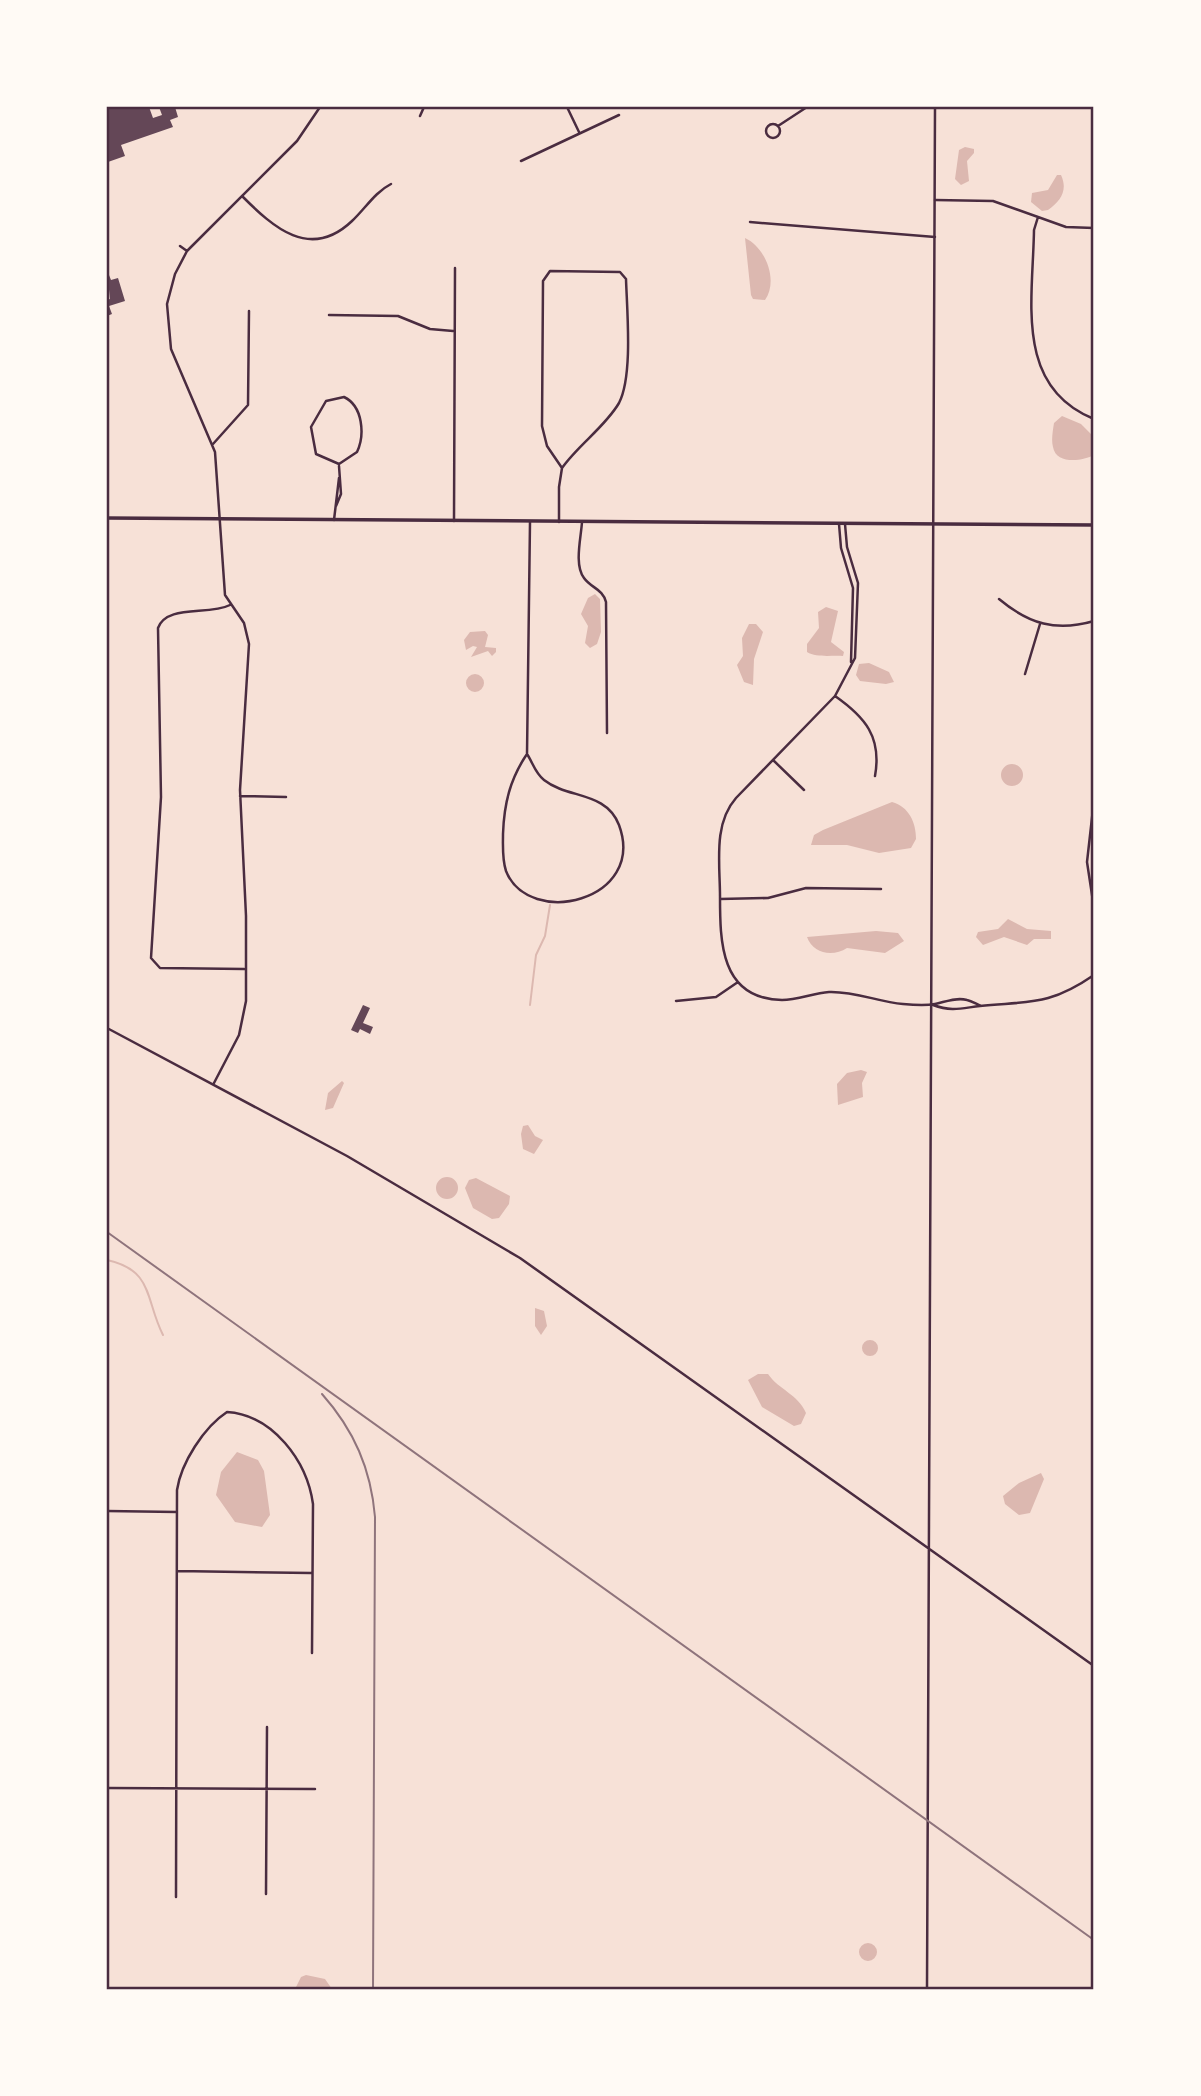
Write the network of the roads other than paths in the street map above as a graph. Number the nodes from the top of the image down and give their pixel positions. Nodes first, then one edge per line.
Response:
1 (320, 107) edge
2 (424, 107) edge
3 (567, 107) edge
4 (807, 107) edge
5 (935, 107) edge
6 (619, 115) dead end
7 (420, 116) dead end
8 (778, 126) junction
9 (580, 133) junction
10 (521, 161) dead end
11 (391, 184) dead end
12 (242, 196) junction
13 (935, 200) junction
14 (1038, 217) junction
15 (750, 222) dead end
16 (1094, 228) edge
17 (935, 237) junction
18 (180, 246) dead end
19 (187, 251) junction
20 (455, 268) dead end
21 (249, 311) dead end
22 (330, 315) dead end
23 (454, 331) junction
24 (1094, 419) edge
25 (213, 444) junction
26 (339, 464) junction
27 (562, 468) junction
28 (107, 518) edge
29 (218, 519) junction
30 (334, 520) junction
31 (454, 521) junction
32 (530, 522) junction
33 (559, 522) junction
34 (582, 522) junction
35 (839, 524) junction
36 (845, 524) junction
37 (934, 524) junction
38 (1094, 525) edge
39 (856, 588) junction
40 (999, 599) dead end
41 (230, 605) junction
42 (853, 615) junction
43 (859, 615) junction
44 (1094, 621) edge
45 (1040, 624) junction
46 (852, 639) junction
47 (858, 639) junction
48 (850, 665) junction
49 (1026, 674) dead end
50 (835, 696) junction
51 (607, 733) dead end
52 (527, 754) junction
53 (773, 760) junction
54 (875, 776) dead end
55 (804, 790) dead end
56 (240, 796) junction
57 (286, 797) dead end
58 (1094, 800) edge
59 (881, 889) dead end
60 (720, 899) junction
61 (1094, 908) edge
62 (246, 969) junction
63 (1094, 975) edge
64 (738, 982) junction
65 (676, 1001) dead end
66 (933, 1005) junction
67 (981, 1006) junction
68 (107, 1028) edge
69 (214, 1083) junction
70 (107, 1511) edge
71 (177, 1512) junction
72 (930, 1550) junction
73 (178, 1571) junction
74 (312, 1573) junction
75 (312, 1653) dead end
76 (1094, 1666) edge
77 (267, 1727) dead end
78 (107, 1788) edge
79 (177, 1789) junction
80 (315, 1789) dead end
81 (266, 1790) junction
82 (266, 1894) dead end
83 (176, 1897) dead end
84 (928, 1989) edge

1 - 12 street
2 - 7 street
3 - 9 street
4 - 8 street
5 - 13 street
6 - 9 street
8 - 8 street
9 - 10 street
11 - 12 street
12 - 19 street
13 - 14 street
13 - 17 street
14 - 16 street
14 - 24 street
15 - 17 street
17 - 37 street
18 - 19 street
19 - 25 street
20 - 23 street
21 - 25 street
22 - 23 street
23 - 31 street
25 - 29 street
26 - 26 street
26 - 30 street
27 - 27 street
27 - 33 street
28 - 29 main road
29 - 30 main road
29 - 41 street
30 - 31 main road
31 - 32 main road
32 - 33 main road
32 - 52 street
33 - 34 main road
34 - 35 main road
34 - 51 street
35 - 36 main road
35 - 39 street
36 - 37 main road
36 - 39 street
37 - 38 main road
37 - 66 street
39 - 42 street
39 - 43 street
40 - 45 street
41 - 56 street
41 - 62 street
42 - 43 street
42 - 46 street
43 - 47 street
44 - 45 street
45 - 49 street
46 - 47 street
46 - 48 street
47 - 48 street
48 - 50 street
50 - 53 street
50 - 54 street
52 - 52 street
53 - 55 street
53 - 60 street
56 - 57 street
56 - 62 street
58 - 61 street
59 - 60 street
60 - 64 street
62 - 69 street
63 - 67 street
64 - 65 street
64 - 66 street
66 - 67 street
66 - 67 street
66 - 72 street
68 - 69 street
69 - 72 street
70 - 71 street
71 - 73 street
71 - 74 street
72 - 76 street
72 - 84 street
73 - 74 street
73 - 79 street
74 - 75 street
77 - 81 street
78 - 79 street
79 - 81 street
79 - 83 street
80 - 81 street
81 - 82 street

